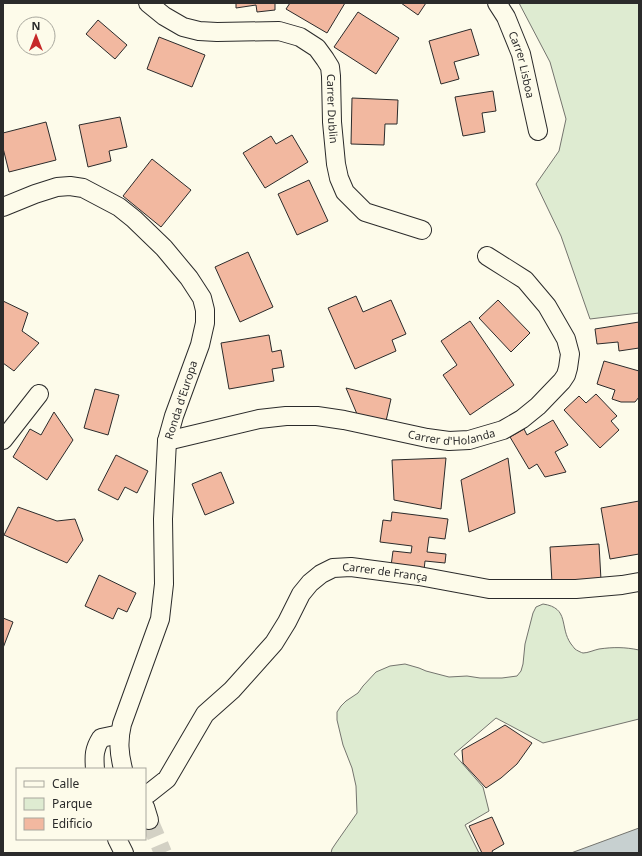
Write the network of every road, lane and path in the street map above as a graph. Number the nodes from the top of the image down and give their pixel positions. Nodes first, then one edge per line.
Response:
1 (148, 3) edge
2 (497, 3) edge
3 (538, 130) dead end
4 (3, 207) edge
5 (422, 230) dead end
6 (487, 256) dead end
7 (39, 394) dead end
8 (3, 440) edge
9 (167, 441) junction
10 (639, 582) edge
11 (120, 734) junction
12 (94, 768) edge
13 (123, 768) edge
14 (146, 795) edge
15 (118, 840) edge
16 (124, 853) edge

1 - 5 street, Carrer Dublin
2 - 3 street, Carrer Lisboa
4 - 9 street, Ronda d'Europa
6 - 9 street, Carrer d'Holanda
7 - 8 street
9 - 11 street, Ronda d'Europa
10 - 14 street, Carrer de França
11 - 12 street
11 - 13 street, Ronda d'Europa
15 - 16 street

